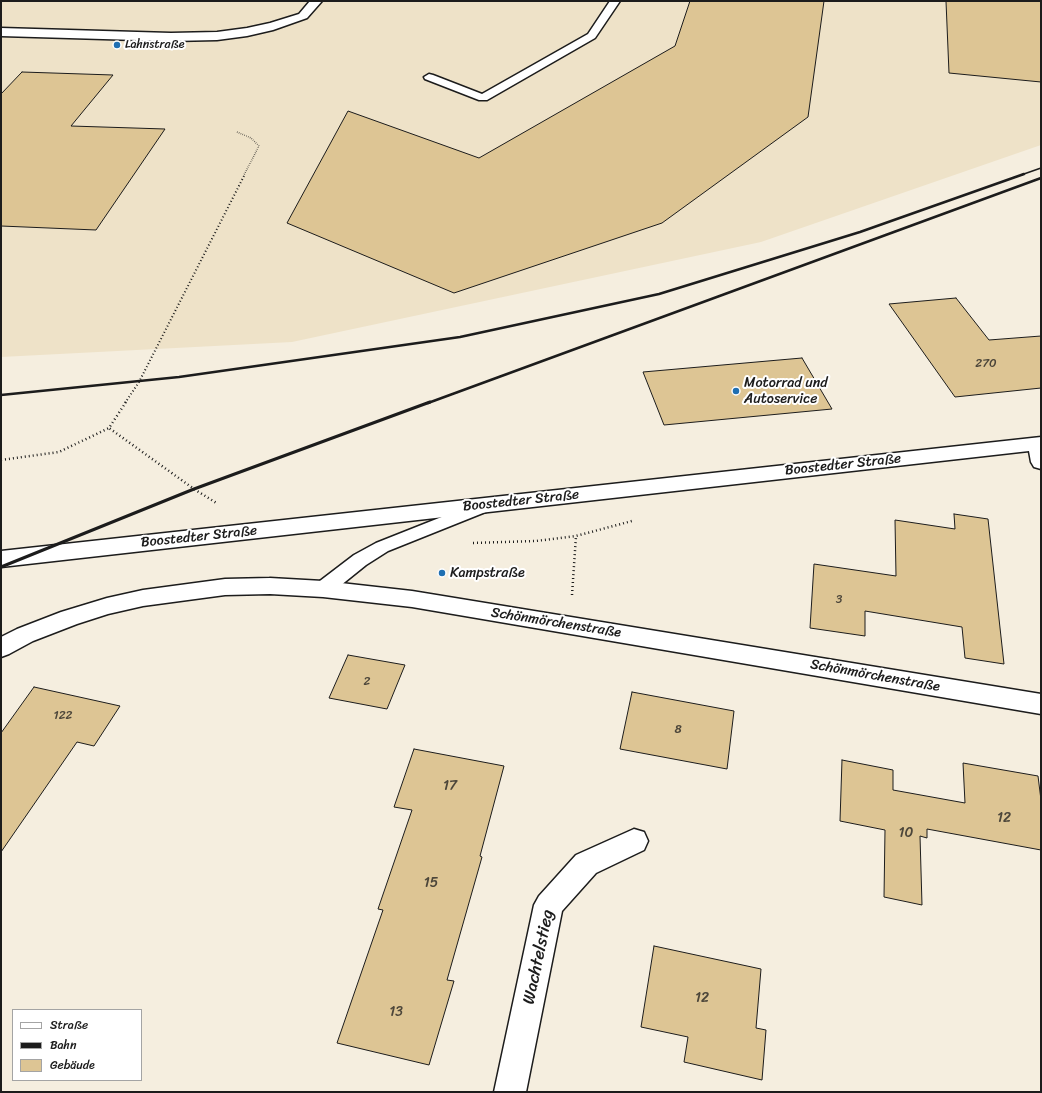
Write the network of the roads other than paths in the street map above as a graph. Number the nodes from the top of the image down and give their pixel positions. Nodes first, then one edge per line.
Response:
1 (316, 1) edge
2 (615, 1) edge
3 (1, 32) edge
4 (429, 77) dead end
5 (1040, 450) edge
6 (488, 505) junction
7 (1, 559) edge
8 (323, 588) junction
9 (1, 648) edge
10 (1041, 704) edge
11 (634, 841) dead end
12 (510, 1092) edge

1 - 3 street
2 - 4 lane
5 - 6 street, Boostedter Straße
6 - 7 street, Boostedter Straße
6 - 8 lane
8 - 9 street, Schönmörchenstraße
8 - 10 street, Schönmörchenstraße
11 - 12 street, Wachtelstieg

